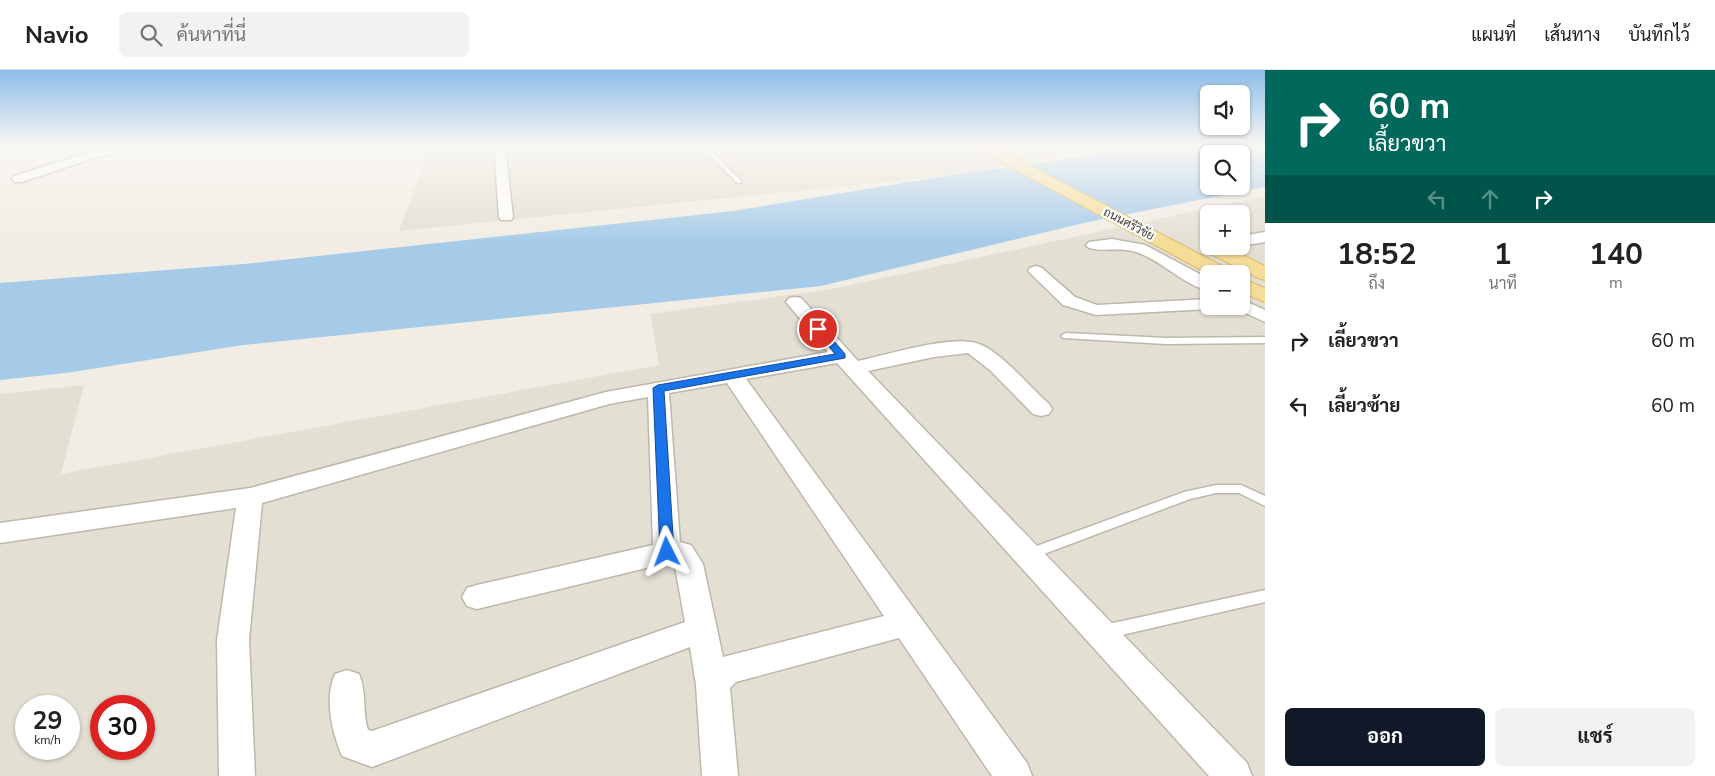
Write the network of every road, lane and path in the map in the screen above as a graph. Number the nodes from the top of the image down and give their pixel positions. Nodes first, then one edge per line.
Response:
1 (502, 179) edge
2 (736, 179) edge
3 (1044, 179) edge
4 (1074, 179) edge
5 (739, 182) dead end
6 (1115, 199) dead end
7 (506, 217) dead end
8 (1265, 237) edge
9 (1250, 240) edge
10 (1094, 245) dead end
11 (1228, 255) edge
12 (1206, 265) edge
13 (1036, 271) dead end
14 (1265, 274) edge
15 (1200, 281) edge
16 (1250, 288) edge
17 (1265, 296) edge
18 (795, 302) dead end
19 (1200, 304) edge
20 (1250, 309) edge
21 (1265, 317) edge
22 (1066, 336) dead end
23 (1265, 340) edge
24 (847, 362) junction
25 (732, 375) junction
26 (658, 388) junction
27 (1041, 409) dead end
28 (250, 497) junction
29 (1265, 501) edge
30 (0, 533) edge
31 (667, 552) junction
32 (1027, 555) junction
33 (1265, 596) edge
34 (477, 597) dead end
35 (908, 623) junction
36 (702, 629) junction
37 (1100, 633) junction
38 (347, 685) dead end
39 (713, 685) junction
40 (237, 776) edge
41 (720, 776) edge
42 (1014, 776) edge
43 (1234, 776) edge

1 - 7 street
2 - 5 lane
3 - 12 main road, ถนนศรีวิชัย
4 - 6 main road, ถนนศรีวิชัย
8 - 9 street
10 - 15 street
11 - 14 main road
13 - 19 street
16 - 17 main road
18 - 24 street
20 - 21 street
22 - 23 lane
24 - 25 street
24 - 27 street
24 - 32 street
25 - 26 street
25 - 35 street
26 - 28 street
26 - 31 street
28 - 30 street
28 - 40 street
29 - 32 lane
31 - 34 street
31 - 36 street
32 - 37 street
33 - 37 lane
35 - 39 street
35 - 42 street
36 - 38 street
36 - 39 street
37 - 43 street
39 - 41 street

